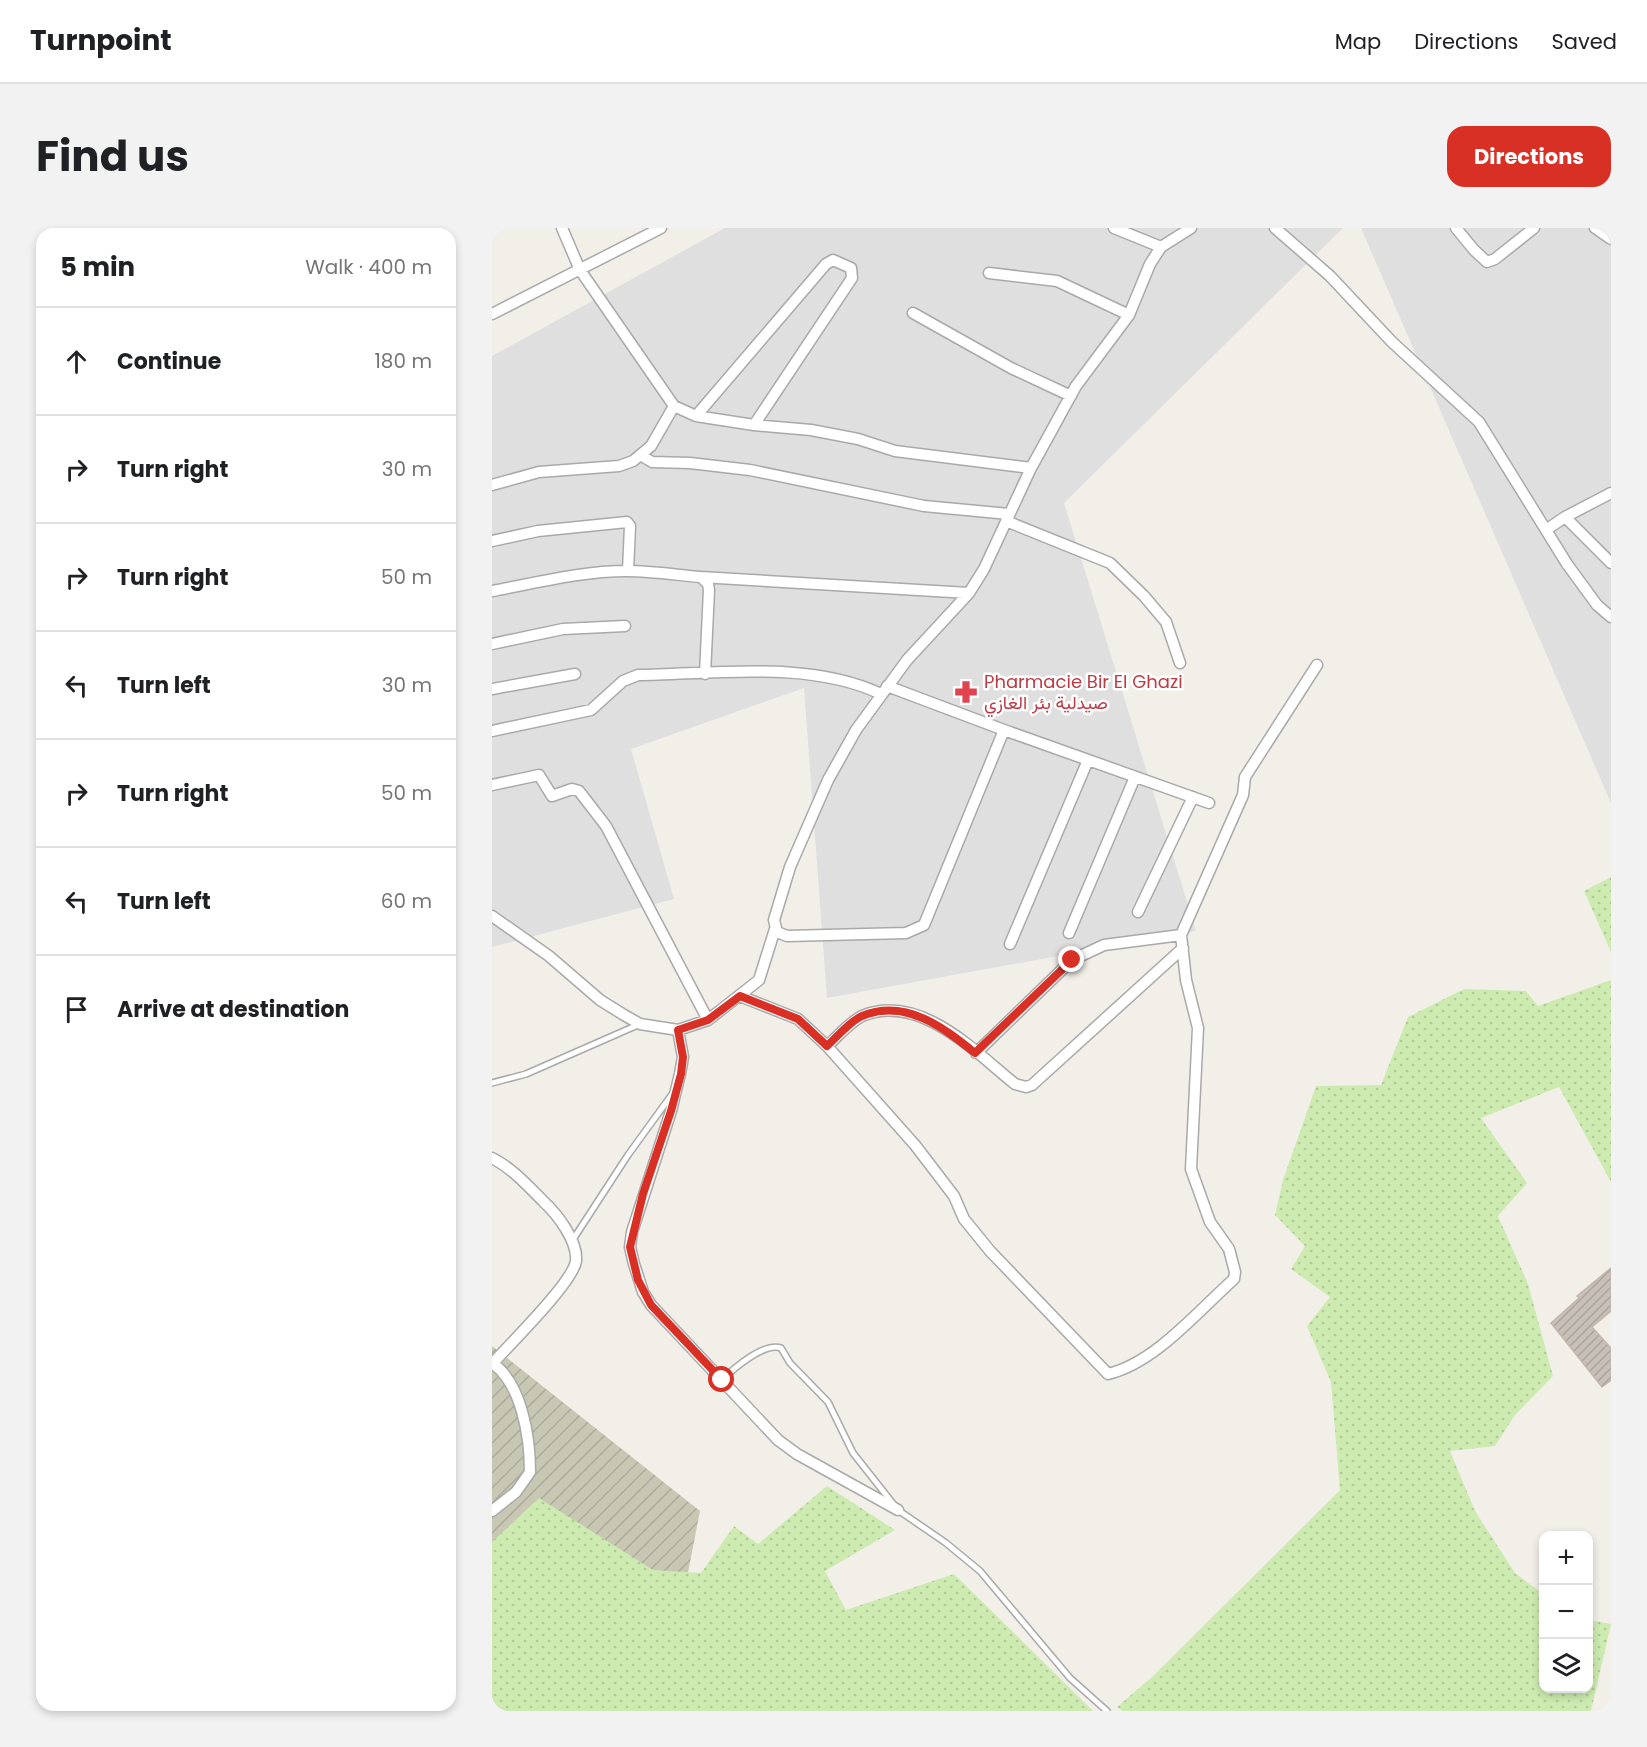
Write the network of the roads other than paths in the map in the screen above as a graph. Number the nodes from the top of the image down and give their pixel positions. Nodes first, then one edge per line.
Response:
1 (561, 228) edge
2 (1114, 228) edge
3 (1275, 228) edge
4 (1456, 228) edge
5 (1534, 228) edge
6 (1595, 228) edge
7 (654, 229) edge
8 (1187, 229) edge
9 (1611, 239) edge
10 (1161, 247) junction
11 (580, 270) junction
12 (989, 273) dead end
13 (913, 313) dead end
14 (492, 314) edge
15 (1129, 315) junction
16 (1071, 396) junction
17 (674, 406) junction
18 (696, 416) junction
19 (753, 425) junction
20 (642, 456) junction
21 (1030, 468) junction
22 (492, 485) edge
23 (1611, 493) edge
24 (1565, 517) junction
25 (1007, 518) junction
26 (1546, 530) junction
27 (492, 541) edge
28 (1611, 563) edge
29 (628, 571) junction
30 (702, 577) junction
31 (492, 591) edge
32 (969, 593) junction
33 (1611, 617) edge
34 (625, 626) dead end
35 (492, 644) edge
36 (1180, 663) dead end
37 (1317, 665) dead end
38 (575, 674) dead end
39 (705, 674) junction
40 (492, 689) edge
41 (884, 690) junction
42 (1004, 730) junction
43 (492, 731) edge
44 (1088, 760) junction
45 (1135, 777) junction
46 (492, 784) edge
47 (1193, 797) junction
48 (1209, 803) dead end
49 (1138, 912) dead end
50 (492, 916) edge
51 (775, 929) junction
52 (1069, 933) dead end
53 (1181, 935) junction
54 (1010, 944) dead end
55 (1183, 948) junction
56 (740, 996) junction
57 (708, 1020) junction
58 (640, 1024) junction
59 (678, 1030) junction
60 (827, 1046) junction
61 (975, 1053) junction
62 (492, 1083) edge
63 (677, 1089) junction
64 (492, 1158) edge
65 (571, 1243) junction
66 (493, 1363) edge
67 (722, 1380) junction
68 (898, 1510) junction
69 (492, 1511) edge
70 (1107, 1711) edge

1 - 11 street
2 - 10 street
3 - 26 street
4 - 5 street
6 - 9 street
7 - 11 street
8 - 10 street
10 - 15 street
11 - 14 street
11 - 17 street
12 - 15 street
13 - 16 street
15 - 16 street
16 - 21 street
17 - 18 street
17 - 20 street
18 - 19 street
18 - 19 street
19 - 21 street
20 - 22 street
20 - 25 street
21 - 25 street
23 - 24 street
24 - 26 street
24 - 28 street
25 - 32 street
25 - 36 street
26 - 33 street
27 - 29 street
29 - 30 street
29 - 31 street
30 - 32 street
30 - 39 street
32 - 41 street
34 - 35 street
37 - 53 street
38 - 40 street
39 - 41 street
39 - 43 street
41 - 42 street
41 - 51 street
42 - 44 street
42 - 51 street
44 - 45 street
44 - 54 street
45 - 47 street
45 - 52 street
46 - 57 street
47 - 48 street
47 - 49 street
50 - 58 street
51 - 56 street
53 - 55 street
53 - 61 street
55 - 60 street
55 - 61 street
56 - 57 street
56 - 60 street
57 - 59 street
58 - 59 street
58 - 62 lane
59 - 63 street
60 - 61 street
63 - 65 lane
63 - 67 street
64 - 65 street
65 - 66 street
66 - 69 street
67 - 68 street
67 - 68 lane
68 - 70 lane

